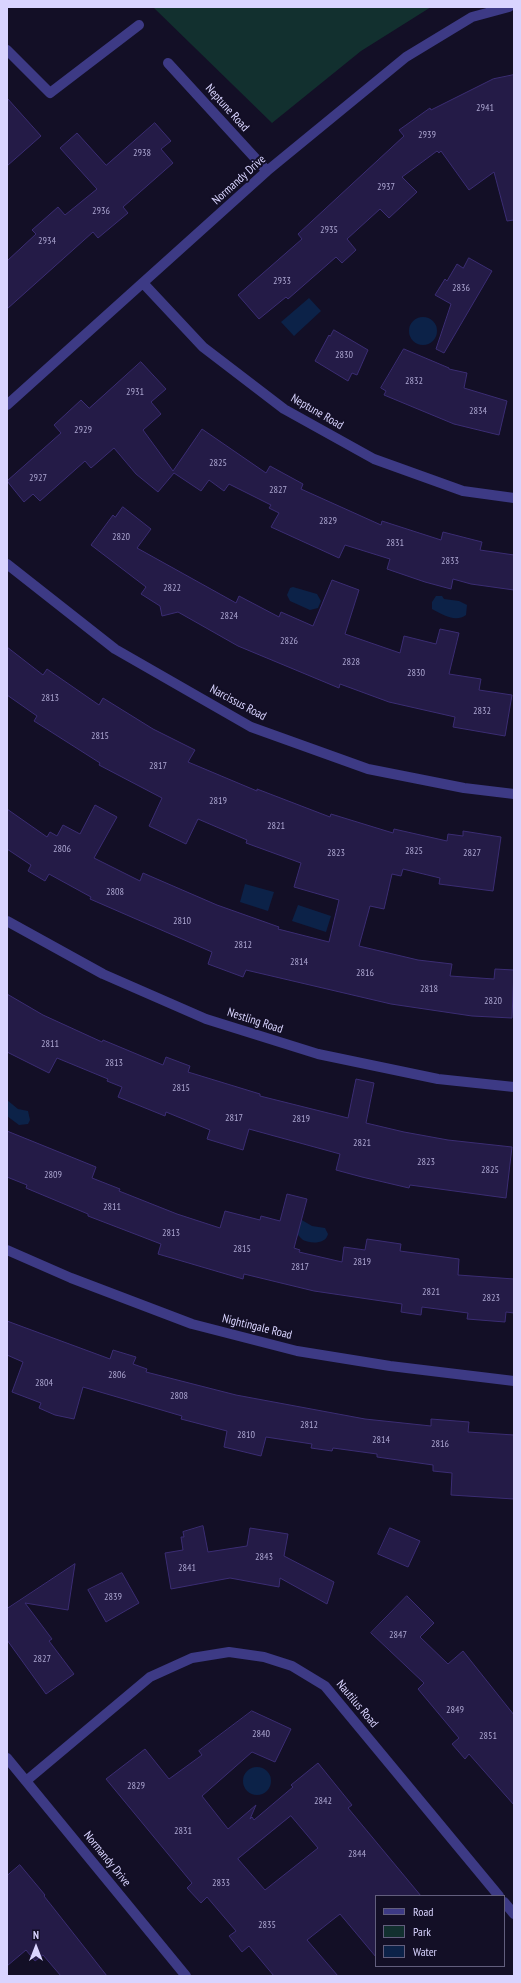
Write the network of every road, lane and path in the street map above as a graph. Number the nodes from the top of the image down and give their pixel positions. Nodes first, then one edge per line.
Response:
1 (509, 7) edge
2 (139, 25) dead end
3 (7, 50) edge
4 (168, 63) dead end
5 (267, 171) junction
6 (143, 283) junction
7 (7, 405) edge
8 (514, 498) edge
9 (7, 564) edge
10 (514, 794) edge
11 (7, 921) edge
12 (514, 1087) edge
13 (7, 1250) edge
14 (514, 1381) edge
15 (7, 1758) edge
16 (26, 1781) junction
17 (498, 1895) edge
18 (505, 1903) edge
19 (514, 1914) edge
20 (186, 1976) edge

1 - 5 street, Normandy Drive
2 - 3 street
4 - 5 street, Neptune Road
5 - 6 street, Normandy Drive
6 - 7 street, Normandy Drive
6 - 8 street, Neptune Road
9 - 10 street, Narcissus Road
11 - 12 street, Nestling Road
13 - 14 street, Nightingale Road
15 - 16 street, Normandy Drive
16 - 17 street, Nautilus Road
16 - 20 street, Normandy Drive
18 - 19 street

